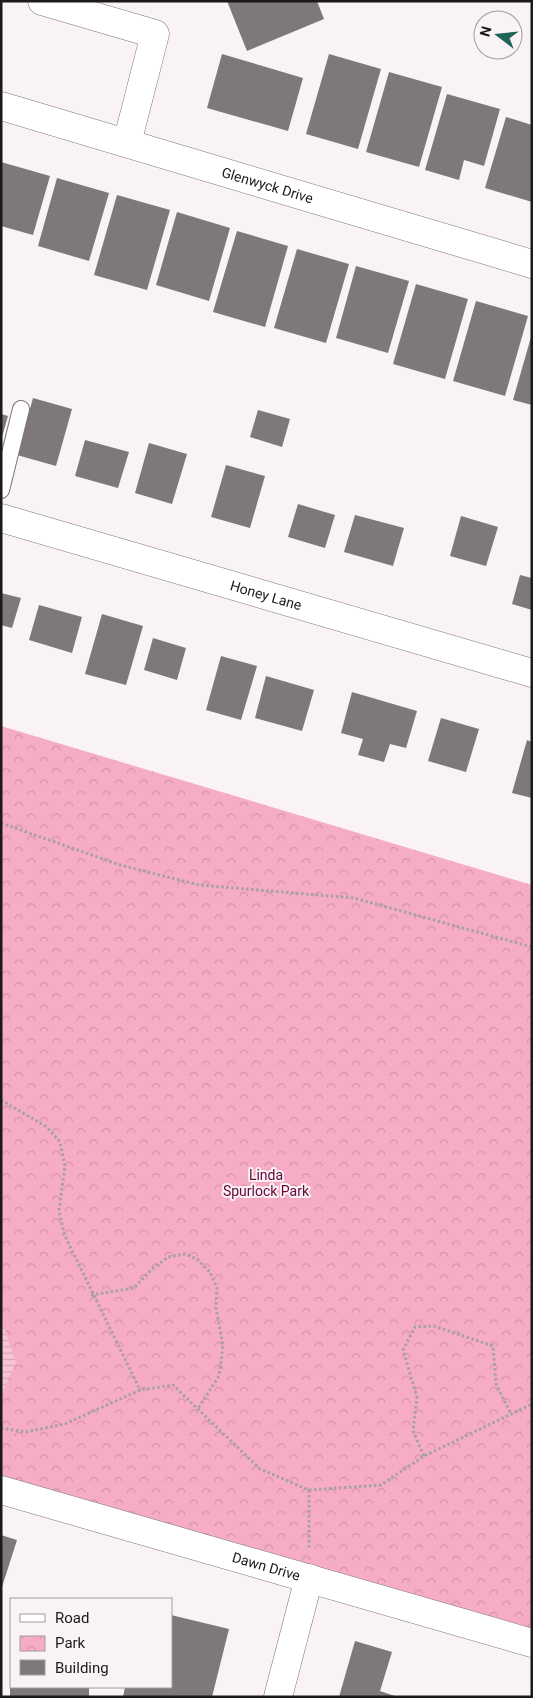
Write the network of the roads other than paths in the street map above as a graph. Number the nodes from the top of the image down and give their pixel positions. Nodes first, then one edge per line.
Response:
1 (42, 1) edge
2 (1, 106) edge
3 (127, 143) junction
4 (532, 264) edge
5 (22, 409) dead end
6 (1, 490) edge
7 (1, 518) edge
8 (532, 673) edge
9 (1, 1490) edge
10 (310, 1578) junction
11 (532, 1643) edge
12 (278, 1697) edge

1 - 3 street
2 - 3 street, Glenwyck Drive
3 - 4 street, Glenwyck Drive
5 - 6 lane
7 - 8 street, Honey Lane
9 - 10 street, Dawn Drive
10 - 11 street, Dawn Drive
10 - 12 street

